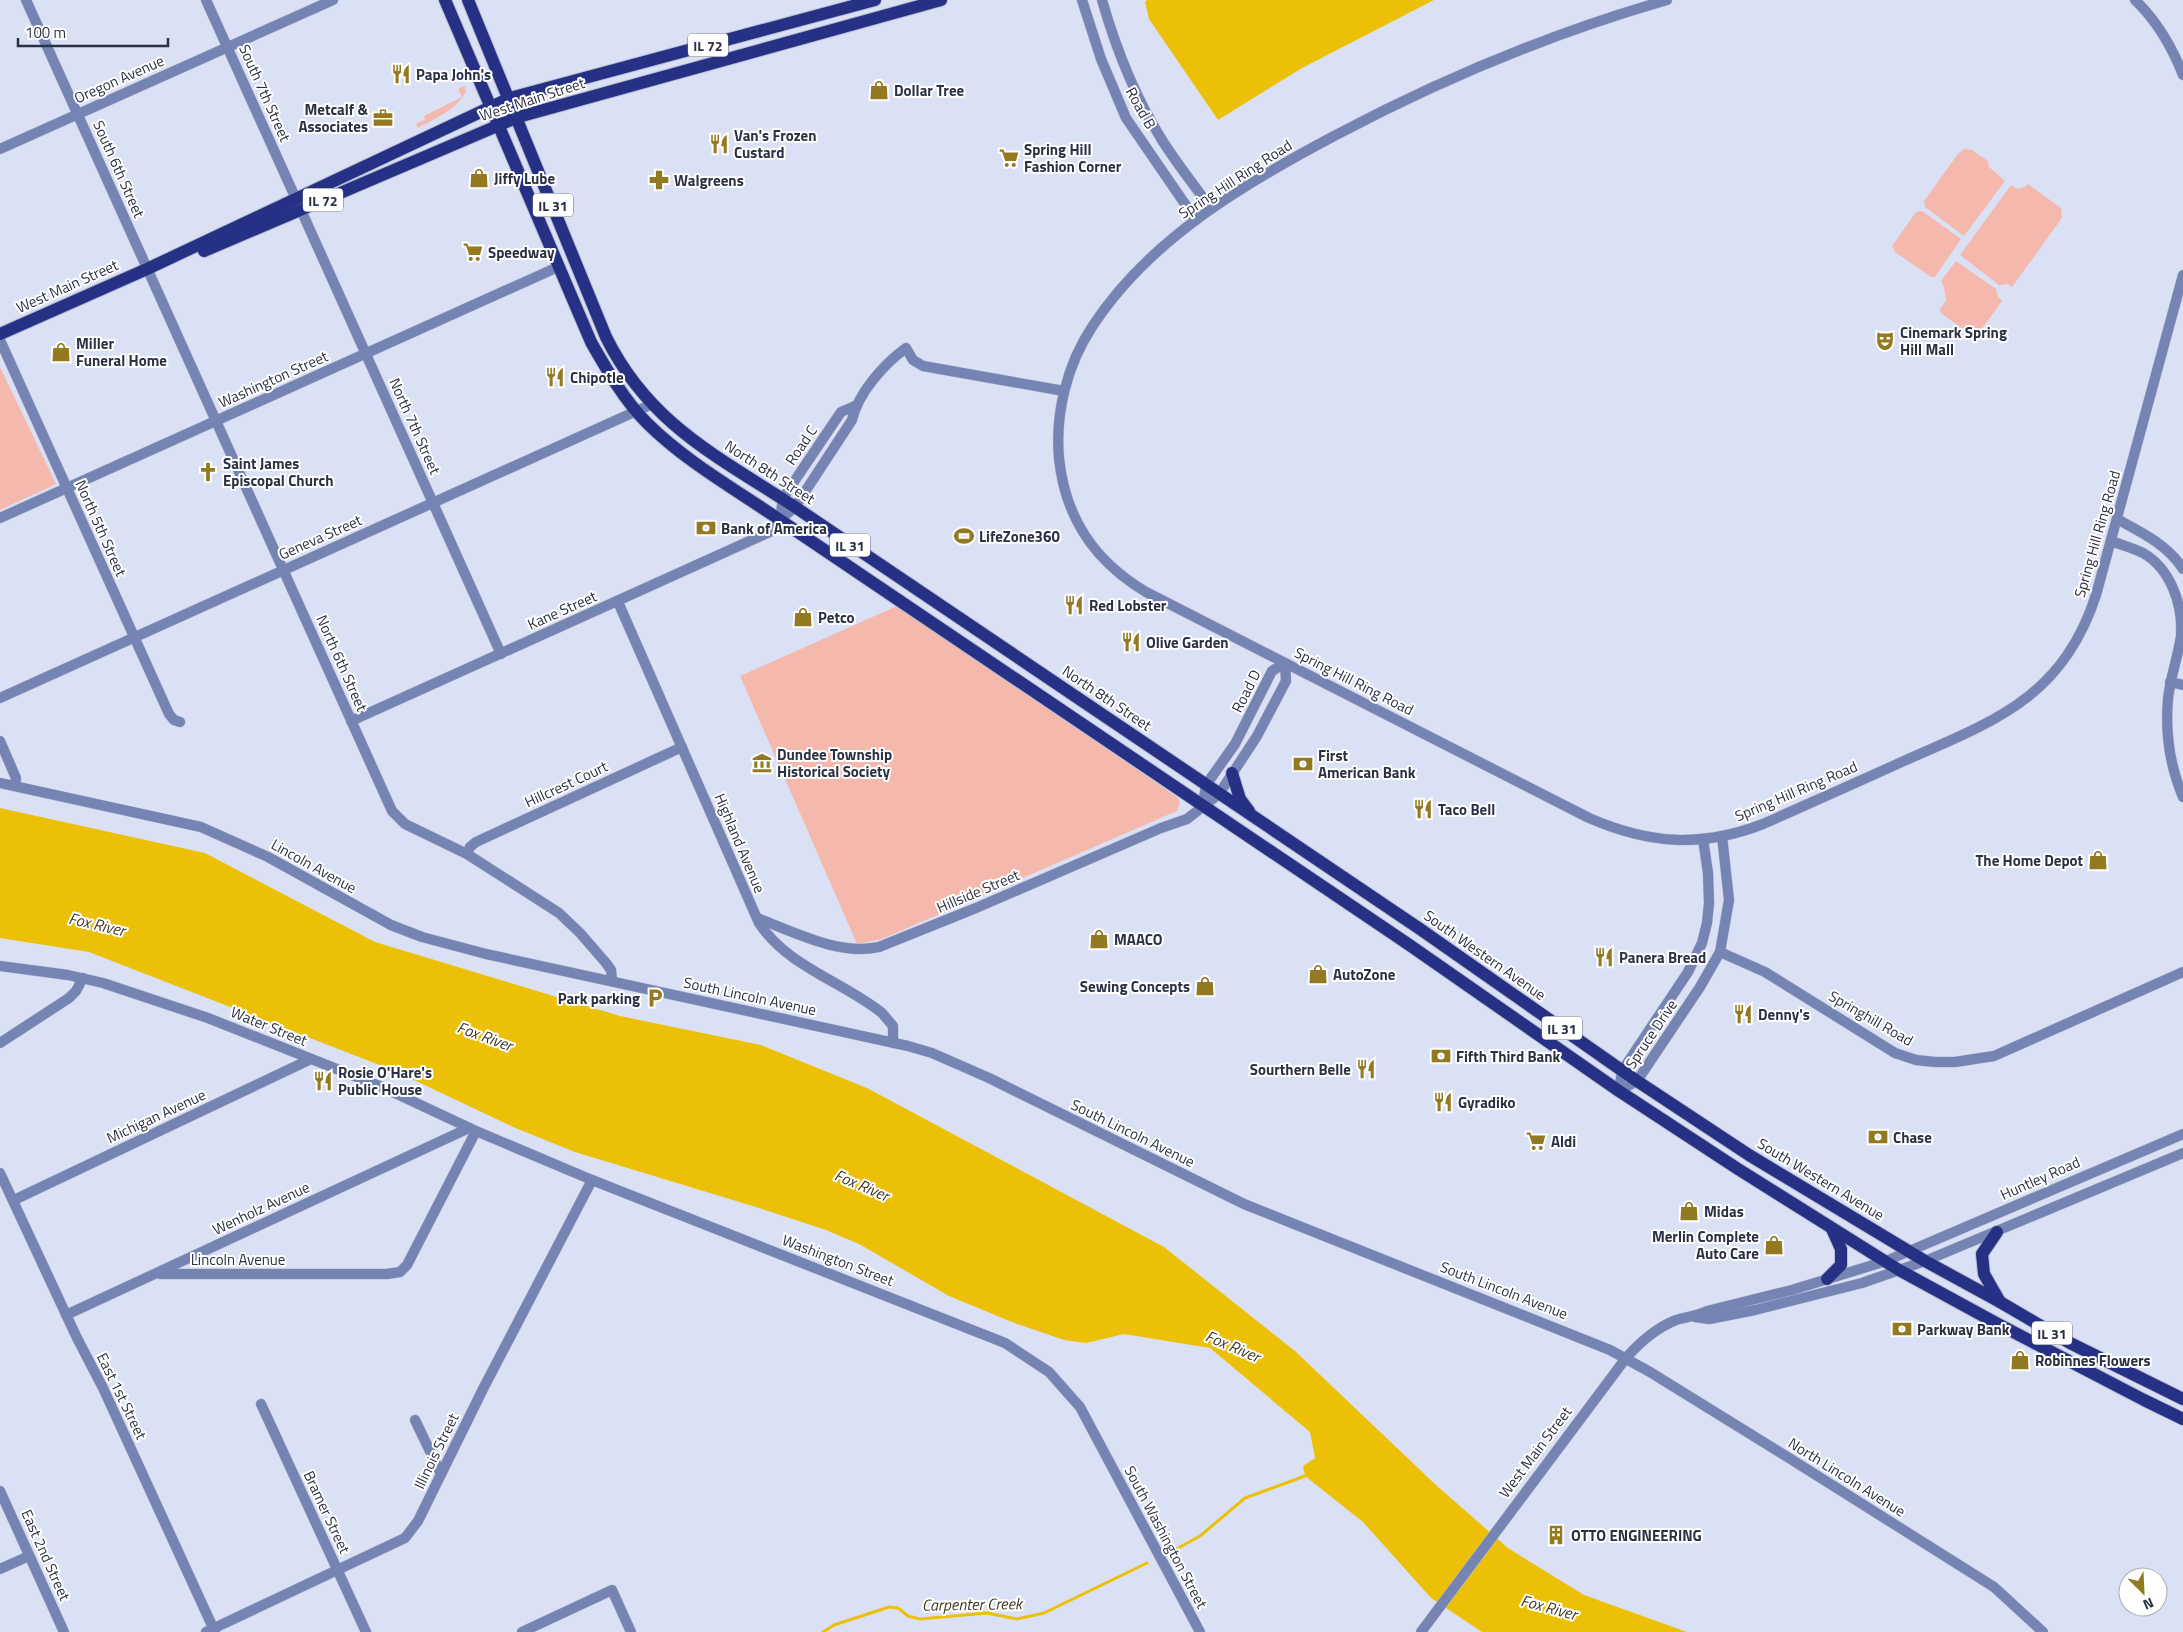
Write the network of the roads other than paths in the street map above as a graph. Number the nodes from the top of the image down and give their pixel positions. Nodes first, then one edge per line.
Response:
1 (26, 0) edge
2 (206, 0) edge
3 (333, 0) edge
4 (445, 0) edge
5 (468, 0) edge
6 (875, 0) edge
7 (941, 0) edge
8 (1082, 0) edge
9 (1102, 0) edge
10 (1667, 0) edge
11 (2135, 0) edge
12 (227, 47) junction
13 (2183, 75) edge
14 (510, 98) junction
15 (490, 108) junction
16 (78, 114) junction
17 (518, 117) junction
18 (498, 125) junction
19 (0, 149) edge
20 (298, 204) junction
21 (1211, 209) junction
22 (1196, 220) junction
23 (558, 267) junction
24 (147, 268) junction
25 (2183, 275) edge
26 (0, 334) edge
27 (0, 340) edge
28 (366, 354) junction
29 (1064, 390) junction
30 (652, 404) junction
31 (855, 406) junction
32 (636, 411) junction
33 (216, 420) junction
34 (66, 488) junction
35 (783, 498) junction
36 (434, 503) junction
37 (795, 507) junction
38 (0, 518) edge
39 (2117, 519) junction
40 (780, 520) junction
41 (2111, 541) junction
42 (2183, 569) edge
43 (284, 570) junction
44 (618, 602) junction
45 (948, 612) junction
46 (938, 626) junction
47 (134, 638) junction
48 (501, 654) junction
49 (1286, 663) junction
50 (2170, 682) junction
51 (2183, 685) edge
52 (0, 698) edge
53 (351, 721) junction
54 (180, 722) dead end
55 (0, 741) edge
56 (682, 747) junction
57 (1232, 773) junction
58 (0, 783) edge
59 (1206, 785) junction
60 (15, 786) junction
61 (1219, 794) junction
62 (2183, 797) edge
63 (1203, 805) junction
64 (1251, 816) junction
65 (1722, 836) junction
66 (1703, 839) junction
67 (466, 854) junction
68 (757, 918) junction
69 (1720, 952) junction
70 (0, 966) edge
71 (2183, 972) edge
72 (83, 978) junction
73 (612, 981) junction
74 (0, 1043) edge
75 (894, 1043) junction
76 (311, 1059) junction
77 (1622, 1071) junction
78 (1636, 1081) junction
79 (1620, 1091) junction
80 (473, 1129) junction
81 (2183, 1134) edge
82 (516, 1148) joint
83 (2183, 1153) edge
84 (0, 1173) edge
85 (592, 1180) junction
86 (14, 1200) junction
87 (1832, 1229) junction
88 (1997, 1232) junction
89 (1909, 1252) junction
90 (1886, 1261) junction
91 (1925, 1261) junction
92 (1899, 1270) junction
93 (156, 1274) junction
94 (1826, 1280) junction
95 (2000, 1302) junction
96 (66, 1315) junction
97 (1695, 1317) junction
98 (1626, 1358) junction
99 (2183, 1399) edge
100 (261, 1404) dead end
101 (2183, 1418) edge
102 (415, 1420) dead end
103 (1106, 1455) joint
104 (441, 1474) junction
105 (0, 1491) edge
106 (29, 1556) junction
107 (0, 1569) edge
108 (337, 1570) junction
109 (211, 1631) edge
110 (64, 1632) edge
111 (366, 1632) edge
112 (522, 1632) edge
113 (631, 1632) edge
114 (1200, 1632) edge
115 (1421, 1632) edge
116 (2043, 1632) edge

1 - 16 street, South 6th Street
2 - 12 street, South 7th Street
3 - 12 street, Oregon Avenue
4 - 15 main road
5 - 14 main road, IL 31
6 - 14 main road, West Main Street / IL 72
7 - 17 main road, West Main Street / IL 72
8 - 22 street, Road B
9 - 21 street, Road B
10 - 21 street, Spring Hill Ring Road
11 - 13 street
12 - 16 street, Oregon Avenue
12 - 20 street, South 7th Street
14 - 15 main road, West Main Street / IL 72
14 - 17 main road, North 8th Street / IL 31
15 - 18 main road
15 - 20 main road, West Main Street / IL 72
16 - 19 street, Oregon Avenue
16 - 24 street, South 6th Street
17 - 18 main road, West Main Street / IL 72
17 - 30 main road, North 8th Street / IL 31
18 - 20 main road, West Main Street / IL 72
18 - 23 main road
20 - 24 main road, West Main Street / IL 72
20 - 28 street, North 7th Street
21 - 22 street, Spring Hill Ring Road
22 - 29 street, Spring Hill Ring Road
23 - 28 street, Washington Street
23 - 32 main road
24 - 26 main road, West Main Street / IL 72
24 - 33 street, North 6th Street
25 - 39 street, Spring Hill Ring Road
27 - 34 street, North 5th Street
28 - 33 street, Washington Street
28 - 36 street, North 7th Street
29 - 31 street, Road C
29 - 49 street, Spring Hill Ring Road
30 - 32 street, Geneva Street
30 - 35 main road, North 8th Street / IL 31
31 - 35 street, Road C
31 - 37 street, Road C
32 - 36 street, Geneva Street
32 - 40 main road
33 - 34 street, Washington Street
33 - 43 street, North 6th Street
34 - 38 street, Washington Street
34 - 47 street, North 5th Street
35 - 37 main road, North 8th Street / IL 31
35 - 40 street, Road C
36 - 43 street, Geneva Street
36 - 48 street, North 7th Street
37 - 40 street, Road C
37 - 45 main road, North 8th Street / IL 31
39 - 41 street, Spring Hill Ring Road
39 - 42 street
40 - 44 street, Kane Street
40 - 46 main road
41 - 50 street
41 - 65 street, Spring Hill Ring Road
43 - 47 street, Geneva Street
43 - 53 street, North 6th Street
44 - 48 street, Kane Street
44 - 56 street, Highland Avenue
45 - 46 main road
45 - 59 main road, North 8th Street / IL 31
46 - 63 main road
47 - 52 street, Geneva Street
47 - 54 street, North 5th Street
48 - 53 street, Kane Street
49 - 57 street, Road D
49 - 59 street, Road D
49 - 66 street, Spring Hill Ring Road
50 - 51 street
50 - 62 street
53 - 67 street, North 6th Street
55 - 60 street
56 - 67 street, Hillcrest Court
56 - 68 street, Highland Avenue
57 - 61 street, Road D
57 - 64 main road
58 - 60 street, Lincoln Avenue
59 - 61 main road, South Western Avenue / IL 31
59 - 63 street, Road D
60 - 73 street, Lincoln Avenue
61 - 63 street, Road D
61 - 64 main road, South Western Avenue / IL 31
63 - 68 street, Hillside Street
63 - 79 main road
64 - 77 main road, South Western Avenue / IL 31
65 - 66 street, Spring Hill Ring Road
65 - 69 street, Spruce Drive
66 - 77 street, Spruce Drive
67 - 73 street, North 6th Street
68 - 75 street, Highland Avenue
69 - 71 street, Springhill Road
69 - 78 street, Spruce Drive
70 - 72 street, Water Street
72 - 74 street
72 - 76 street, Water Street
73 - 75 street, South Lincoln Avenue
75 - 98 street, South Lincoln Avenue
76 - 80 street, Water Street
76 - 86 street, Michigan Avenue
77 - 78 main road, South Western Avenue / IL 31
77 - 79 street, Spruce Drive
78 - 79 street, Spruce Drive
78 - 89 main road, South Western Avenue / IL 31
79 - 87 main road
80 - 82 street, Water Street
80 - 93 street, Wenholz Avenue
80 - 93 street, Lincoln Avenue
81 - 89 street, Huntley Road
82 - 85 street, Washington Street
83 - 88 street
84 - 86 street, East 1st Street
85 - 103 street, Washington Street
85 - 104 street, Illinois Street
86 - 96 street, East 1st Street
87 - 90 main road
87 - 94 main road
88 - 91 street
88 - 95 main road
89 - 90 street, West Main Street
89 - 91 main road, South Western Avenue / IL 31
90 - 92 main road
90 - 94 street, West Main Street
91 - 92 street, West Main Street
91 - 95 main road, IL 31
92 - 97 street, West Main Street
92 - 101 main road
93 - 96 street, Wenholz Avenue
94 - 97 street, West Main Street
95 - 99 main road, IL 31
96 - 109 street, East 1st Street
97 - 98 street, West Main Street
98 - 115 street, West Main Street
98 - 116 street, North Lincoln Avenue
100 - 108 street, Bramer Street
102 - 104 street
103 - 114 street, South Washington Street
104 - 108 street, Illinois Street
105 - 106 street, East 2nd Street
106 - 107 street
106 - 110 street, East 2nd Street
108 - 109 street, Illinois Street
108 - 111 street, Bramer Street
112 - 113 street

